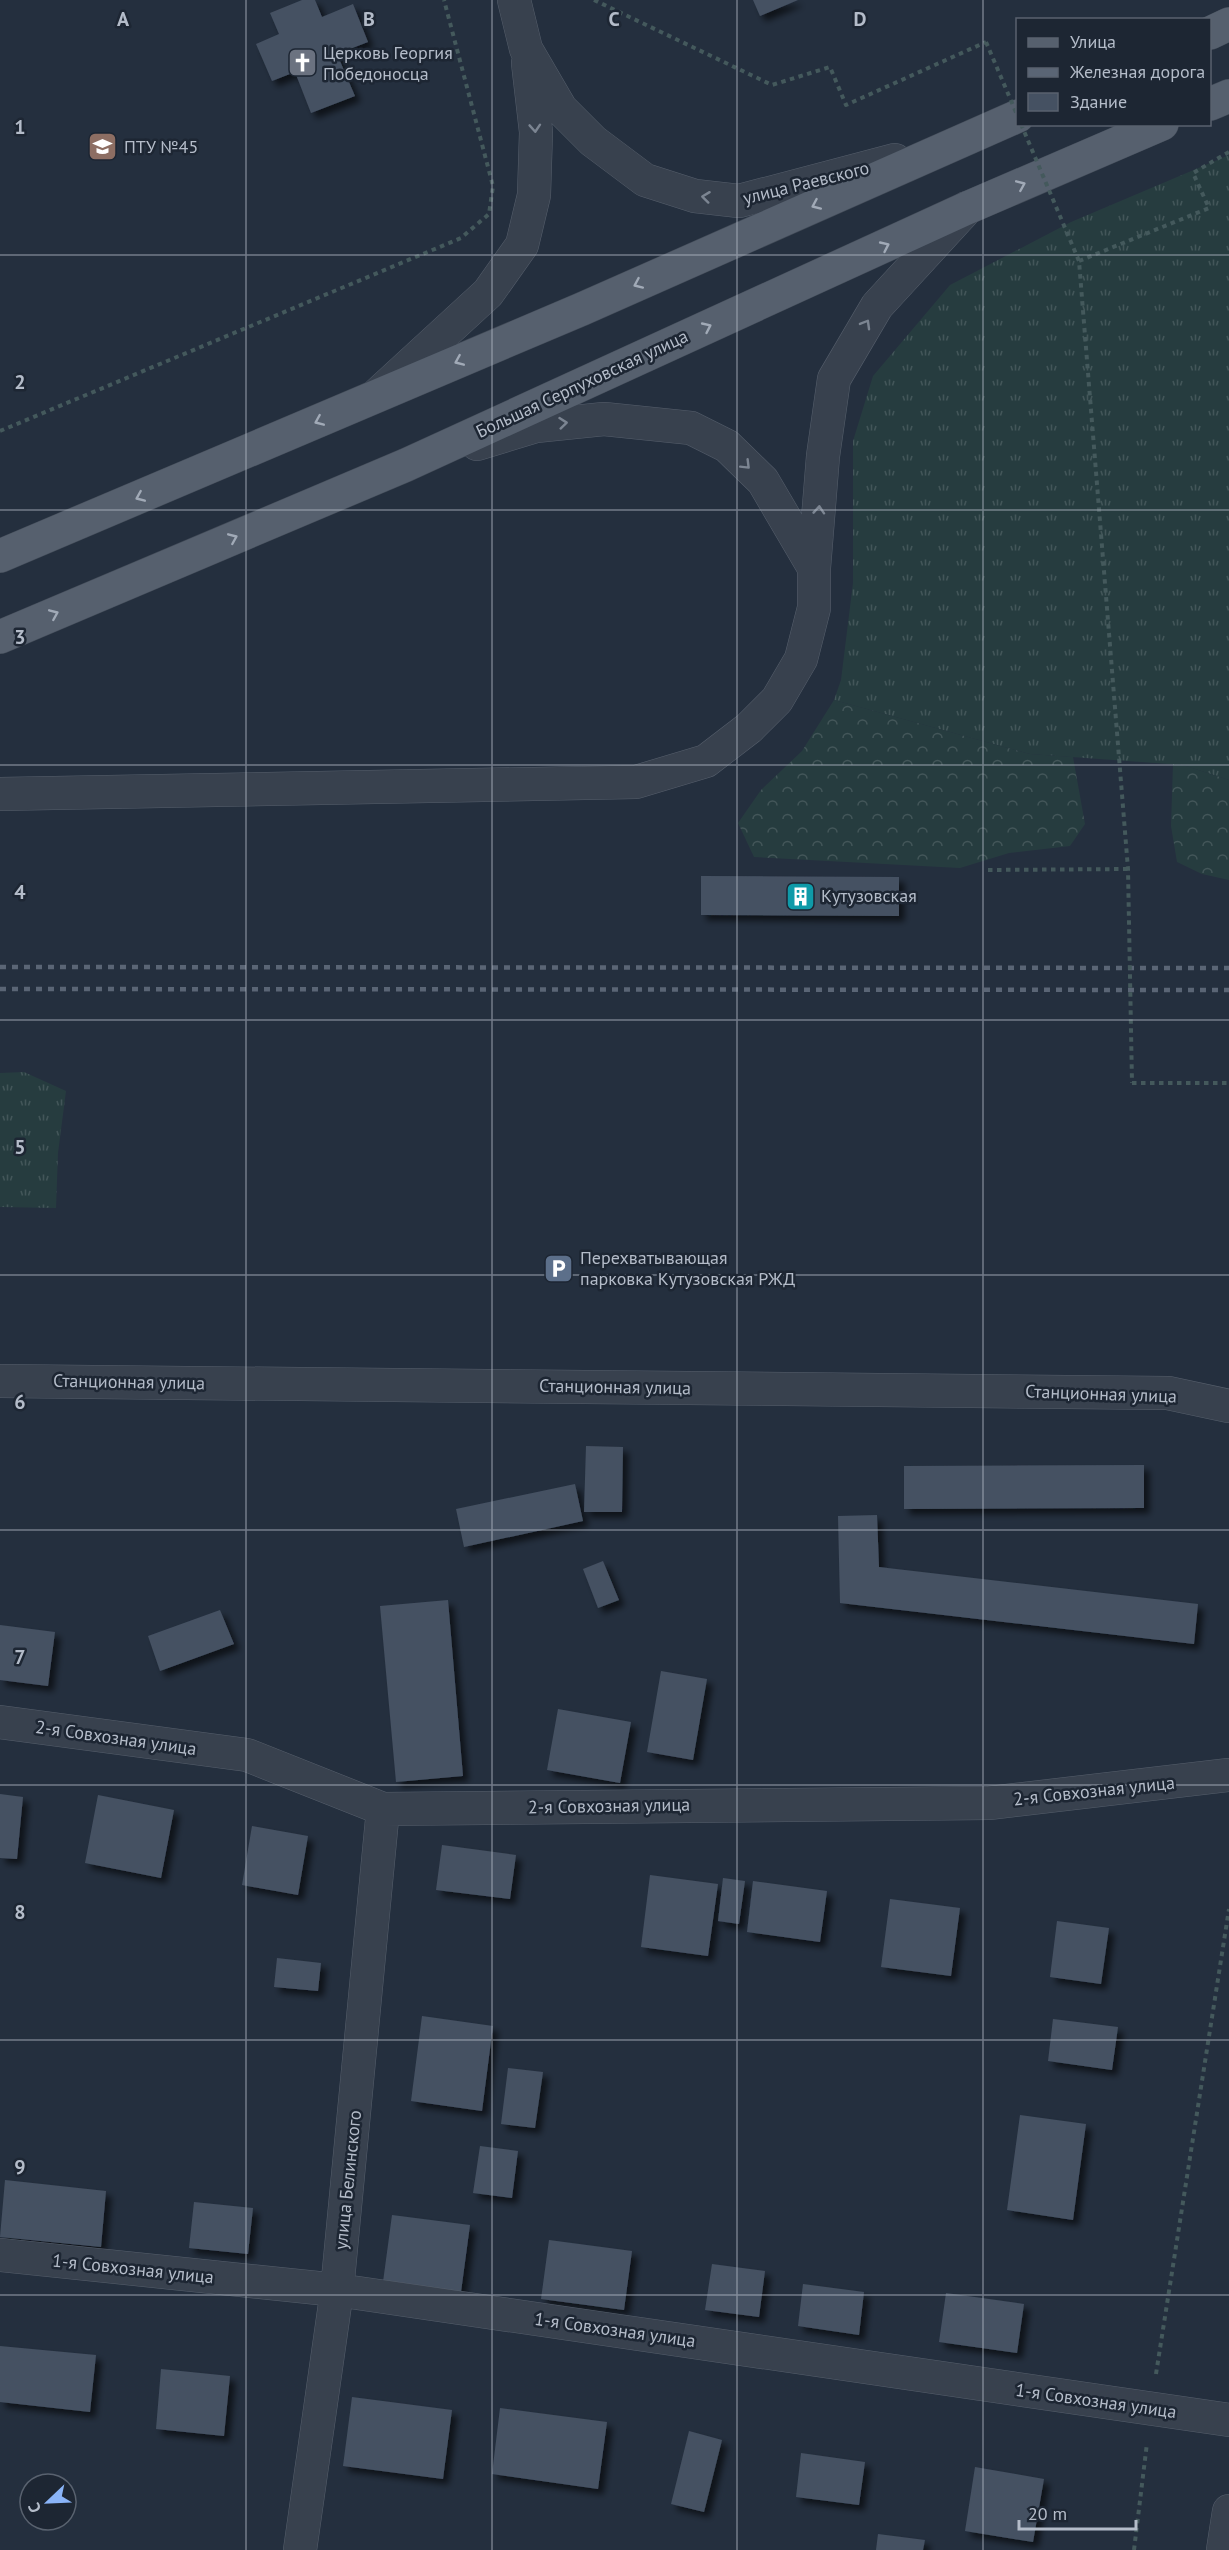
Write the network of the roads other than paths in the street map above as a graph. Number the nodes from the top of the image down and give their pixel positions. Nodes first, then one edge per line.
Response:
1 (514, 0) edge
2 (1229, 24) edge
3 (1211, 32) edge
4 (526, 49) junction
5 (1229, 96) edge
6 (1211, 103) edge
7 (1016, 116) edge
8 (1157, 126) edge
9 (946, 147) junction
10 (967, 208) junction
11 (373, 398) junction
12 (406, 465) junction
13 (0, 556) edge
14 (814, 568) junction
15 (0, 637) edge
16 (0, 794) edge
17 (0, 1381) edge
18 (1229, 1406) edge
19 (0, 1722) edge
20 (1229, 1775) edge
21 (383, 1809) junction
22 (0, 2255) edge
23 (337, 2290) junction
24 (1229, 2420) edge
25 (1229, 2511) edge
26 (300, 2550) edge
27 (1223, 2550) edge

1 - 4 street, улица Раевского
2 - 3 main road
9 -> 4 street, улица Раевского
4 -> 11 street
5 - 6 main road
7 - 9 main road
10 -> 8 main road, Большая Серпуховская улица
9 -> 11 main road
12 -> 10 main road, Большая Серпуховская улица
14 -> 10 street
11 -> 13 main road
12 -> 14 street
15 -> 12 main road, Большая Серпуховская улица
14 - 16 street
17 - 18 street, Станционная улица
19 - 21 street, 2-я Совхозная улица
20 - 21 street, 2-я Совхозная улица
21 - 23 street, улица Белинского
22 - 23 street, 1-я Совхозная улица
23 - 24 street, 1-я Совхозная улица
23 - 26 street, улица Белинского
25 - 27 street

